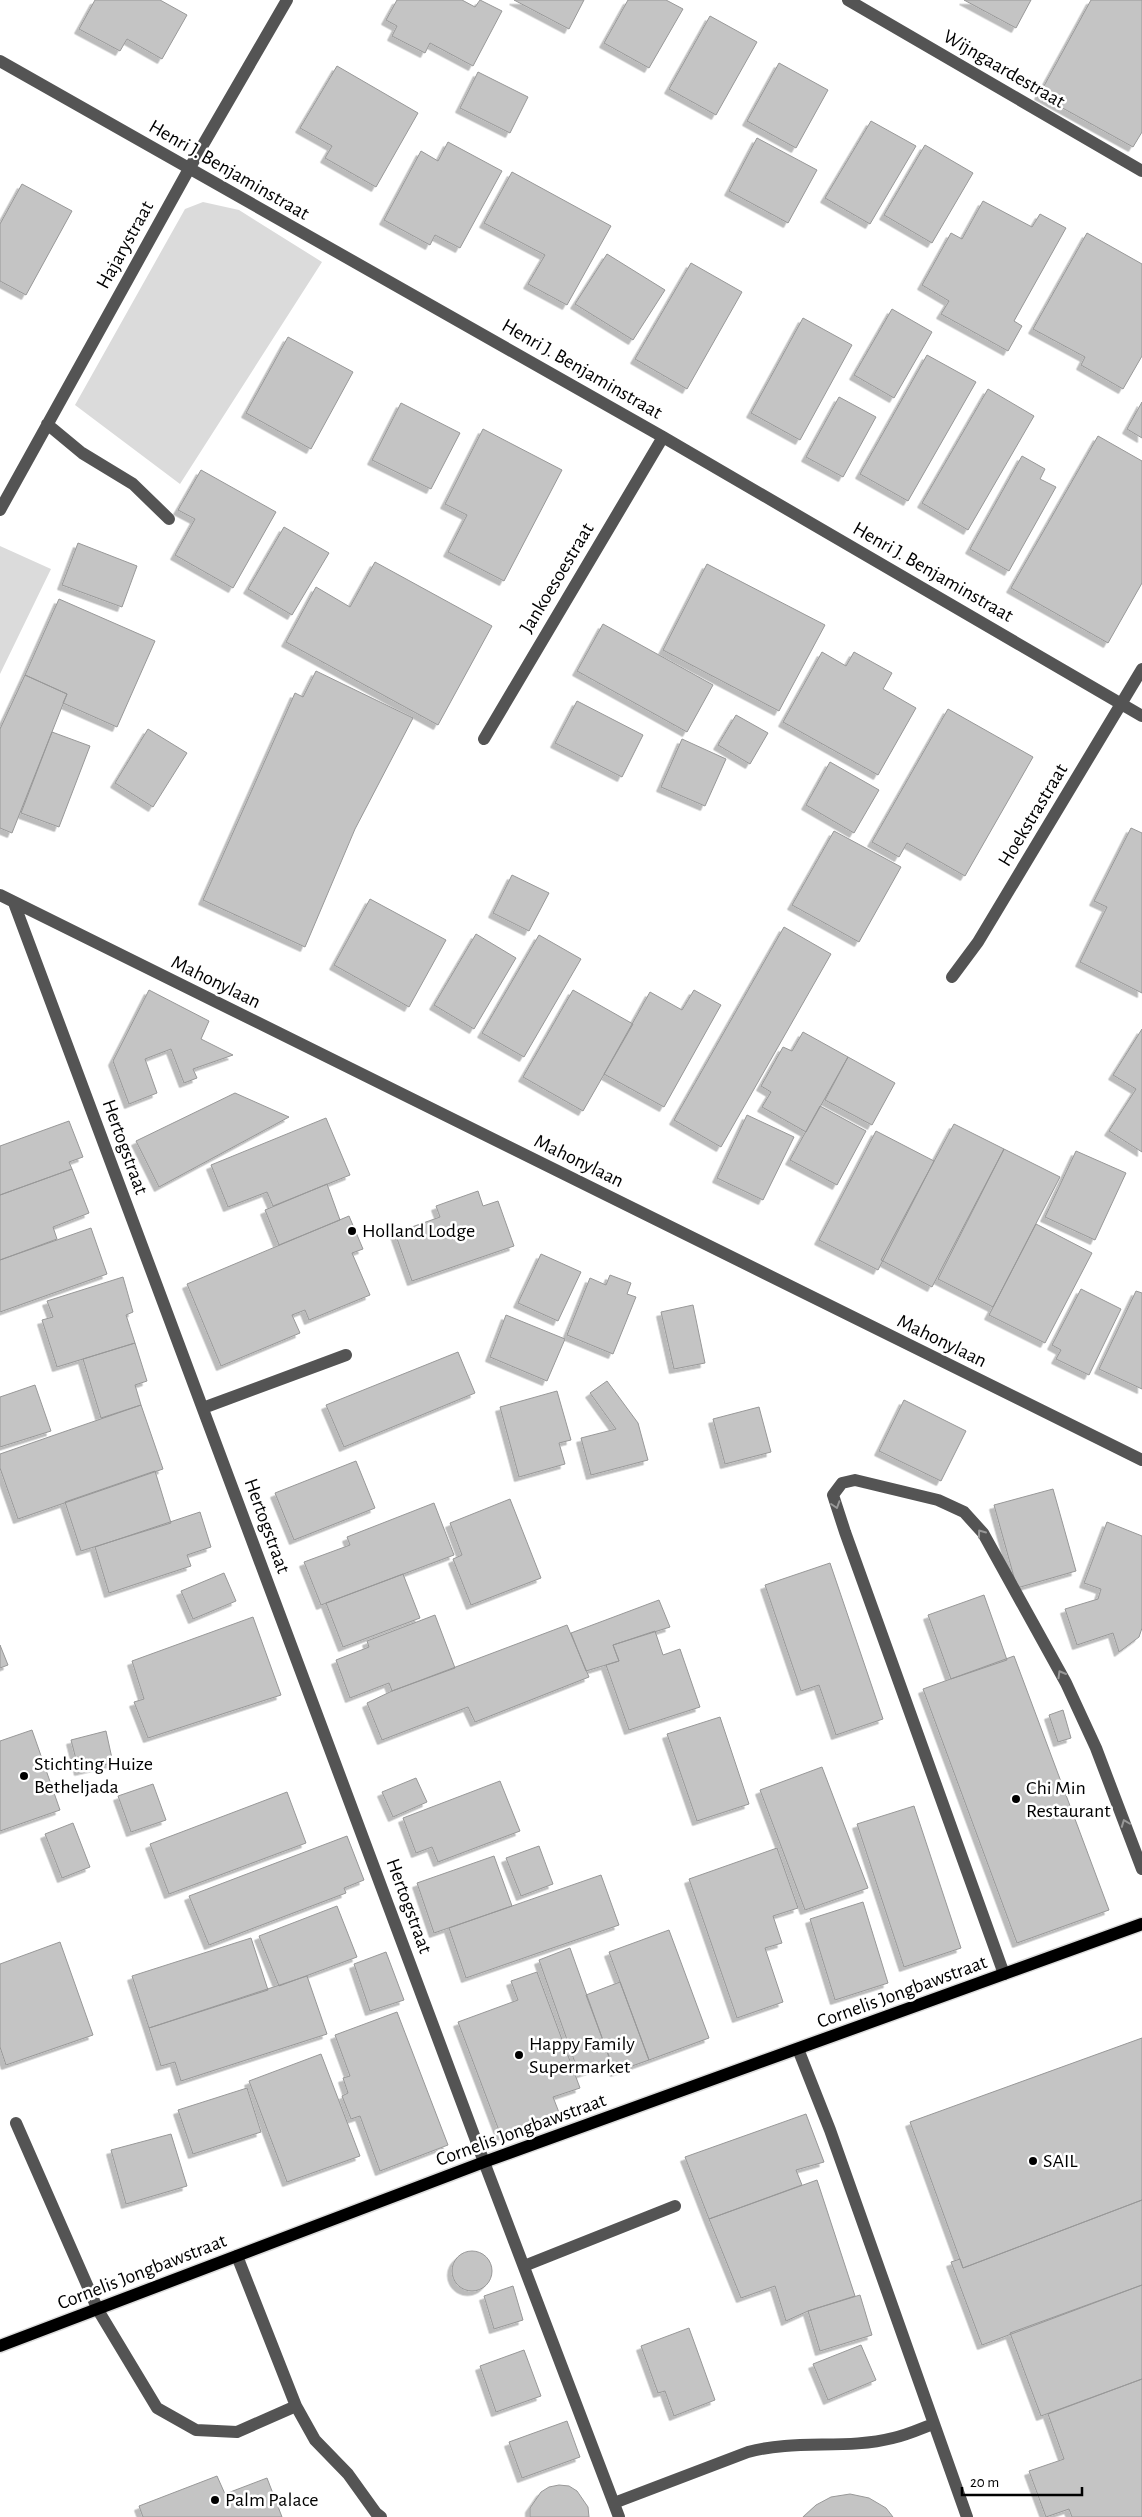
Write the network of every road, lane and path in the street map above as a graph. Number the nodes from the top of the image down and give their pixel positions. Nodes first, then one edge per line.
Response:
1 (286, 0) edge
2 (848, 0) edge
3 (0, 61) edge
4 (189, 169) junction
5 (1142, 171) edge
6 (47, 424) junction
7 (663, 437) junction
8 (0, 510) edge
9 (169, 519) dead end
10 (1142, 669) edge
11 (1121, 704) junction
12 (1142, 716) edge
13 (484, 739) dead end
14 (0, 896) edge
15 (14, 903) junction
16 (952, 977) dead end
17 (346, 1354) dead end
18 (203, 1408) junction
19 (1142, 1460) edge
20 (1142, 1869) edge
21 (1142, 1924) edge
22 (1004, 1974) junction
23 (798, 2049) junction
24 (16, 2123) dead end
25 (484, 2162) junction
26 (675, 2206) dead end
27 (237, 2256) junction
28 (524, 2266) junction
29 (98, 2310) junction
30 (0, 2346) edge
31 (296, 2406) junction
32 (933, 2424) junction
33 (614, 2503) junction
34 (381, 2517) edge
35 (619, 2517) edge
36 (967, 2517) edge

1 - 4 street, Hajarystraat
2 - 5 street, Wijngaardestraat
3 - 4 street, Henri J. Benjaminstraat
4 - 6 street, Hajarystraat
4 - 7 street, Henri J. Benjaminstraat
6 - 8 street, Hajarystraat
6 - 9 street
7 - 11 street, Henri J. Benjaminstraat
7 - 13 street, Jankoesoestraat
10 - 11 street, Hoekstrastraat
11 - 12 street, Henri J. Benjaminstraat
11 - 16 street, Hoekstrastraat
14 - 15 street, Mahonylaan
15 - 18 street, Hertogstraat
15 - 19 street, Mahonylaan
17 - 18 street
18 - 25 street, Hertogstraat
20 -> 22 street
21 - 22 main road, Cornelis Jongbawstraat
22 - 23 main road, Cornelis Jongbawstraat
23 - 25 main road, Cornelis Jongbawstraat
23 - 32 street
24 - 29 street
25 - 27 main road, Cornelis Jongbawstraat
25 - 28 street, Hertogstraat
26 - 28 street
27 - 29 main road, Cornelis Jongbawstraat
27 - 31 street
28 - 33 street, Hertogstraat
29 - 30 main road, Cornelis Jongbawstraat
29 - 31 street
31 - 34 street
32 - 33 street
32 - 36 street
33 - 35 street, Hertogstraat

